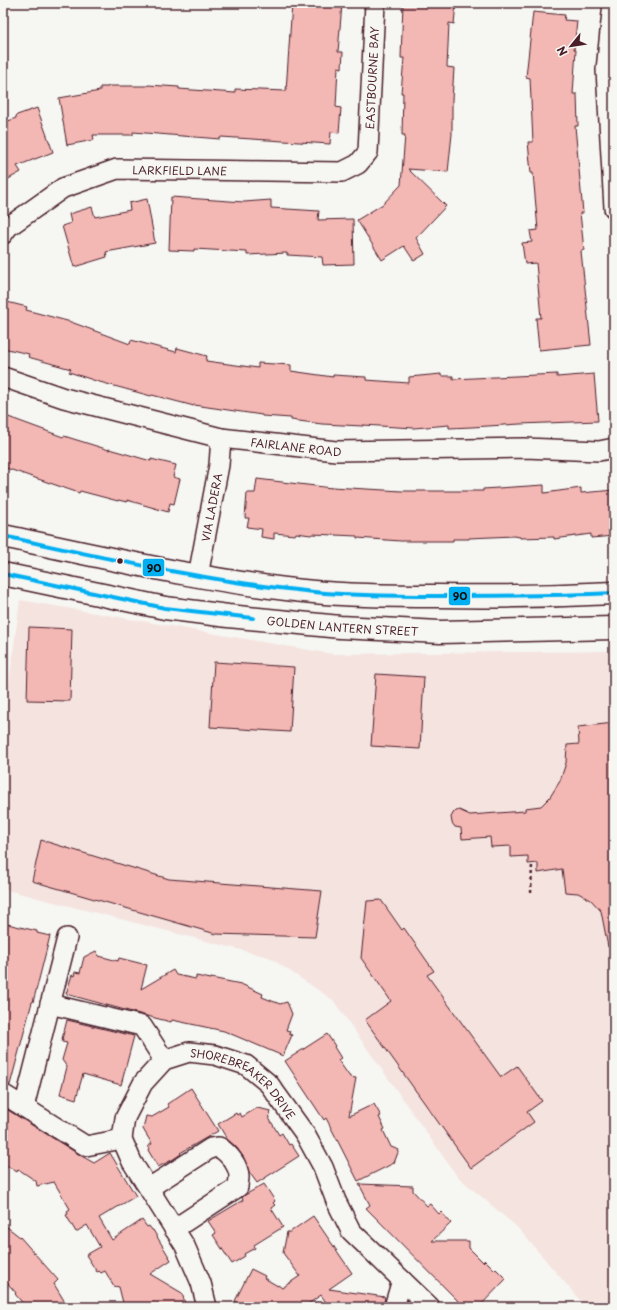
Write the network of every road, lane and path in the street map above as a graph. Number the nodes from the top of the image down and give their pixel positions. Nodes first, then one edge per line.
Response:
1 (375, 3) edge
2 (613, 3) edge
3 (368, 152) joint
4 (614, 208) edge
5 (3, 234) edge
6 (3, 377) edge
7 (221, 438) junction
8 (606, 449) edge
9 (3, 536) edge
10 (3, 574) edge
11 (198, 576) junction
12 (614, 593) edge
13 (614, 628) edge
14 (532, 864) dead end
15 (531, 892) dead end
16 (67, 938) dead end
17 (50, 1004) junction
18 (164, 1060) junction
19 (3, 1094) edge
20 (24, 1107) junction
21 (122, 1139) junction
22 (149, 1188) junction
23 (174, 1229) junction
24 (402, 1280) junction
25 (207, 1307) edge
26 (394, 1307) edge
27 (430, 1307) edge

1 - 3 street, EASTBOURNE BAY
2 - 4 street
3 - 5 street, LARKFIELD LANE
6 - 7 street, FAIRLANE ROAD
7 - 8 street, FAIRLANE ROAD
7 - 11 street, VIA LADERA
9 - 11 main road
10 - 13 main road, GOLDEN LANTERN STREET
11 - 12 main road
14 - 15 path
16 - 17 street
17 - 18 street
17 - 20 street
18 - 21 street, SHOREBREAKER DRIVE
18 - 24 street, SHOREBREAKER DRIVE
19 - 20 street
20 - 21 street
21 - 22 street
22 - 23 street
22 - 23 street
23 - 25 street
24 - 26 street
24 - 27 street, SHOREBREAKER DRIVE

